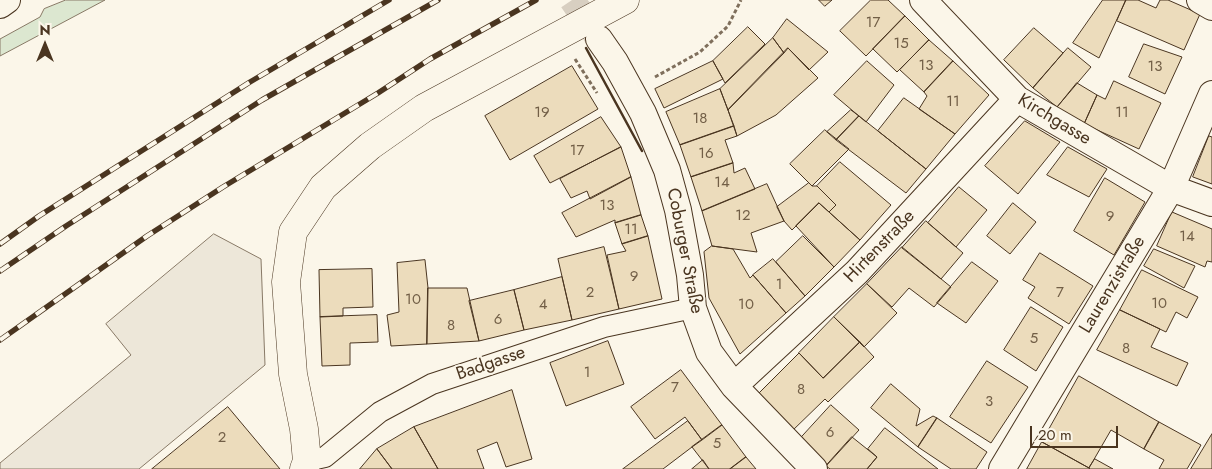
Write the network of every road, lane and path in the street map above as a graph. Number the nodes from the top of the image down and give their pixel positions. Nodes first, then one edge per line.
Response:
1 (7, 0) edge
2 (625, 0) edge
3 (741, 0) edge
4 (923, 0) edge
5 (1200, 0) edge
6 (0, 5) edge
7 (1212, 7) edge
8 (599, 39) tunnel mouth
9 (630, 91) junction
10 (1212, 94) edge
11 (1017, 99) junction
12 (1171, 188) junction
13 (1212, 203) edge
14 (693, 308) junction
15 (734, 386) junction
16 (306, 465) edge
17 (814, 469) edge
18 (1002, 469) edge

1 - 6 street
2 - 16 street
3 - 9 path
4 - 11 street, Kirchgasse
5 - 7 street
8 - 9 street, Coburger Straße
9 - 14 street, Coburger Straße
10 - 12 street, Laurenzistraße
11 - 12 street, Kirchgasse
11 - 15 street, Hirtenstraße
12 - 13 street, Kirchgasse
12 - 18 street, Laurenzistraße
14 - 15 street, Coburger Straße
14 - 16 street, Badgasse
15 - 17 street, Coburger Straße

